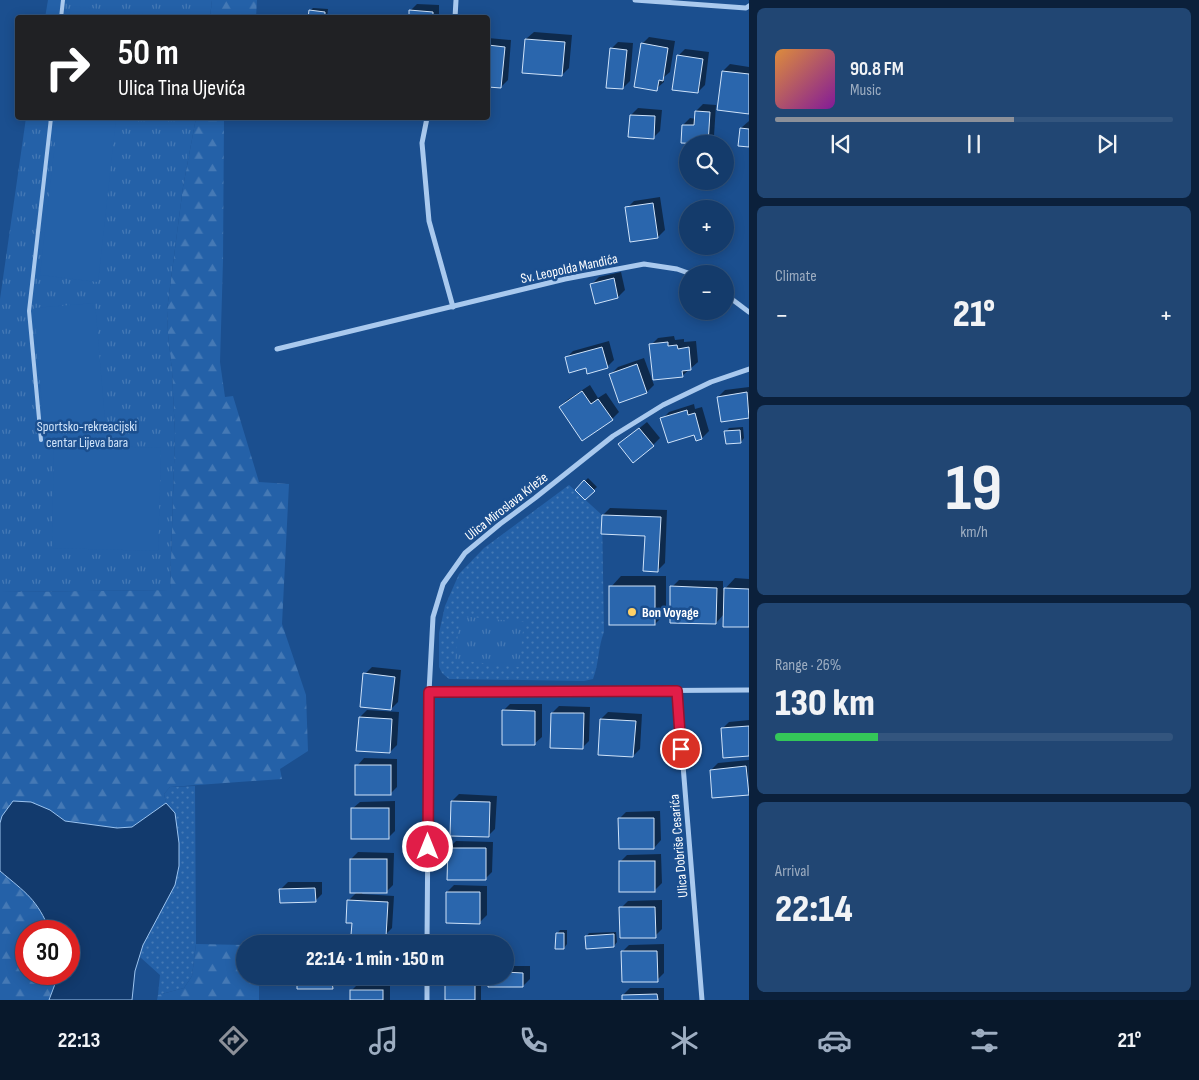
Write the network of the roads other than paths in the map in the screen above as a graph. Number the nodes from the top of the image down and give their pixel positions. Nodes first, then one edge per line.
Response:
1 (63, 0) edge
2 (456, 0) edge
3 (635, 0) edge
4 (749, 6) edge
5 (61, 15) edge
6 (455, 15) edge
7 (51, 120) edge
8 (427, 120) edge
9 (679, 270) edge
10 (734, 301) edge
11 (453, 307) junction
12 (749, 312) edge
13 (277, 349) dead end
14 (749, 369) edge
15 (41, 440) dead end
16 (749, 690) edge
17 (677, 691) junction
18 (429, 692) junction
19 (427, 935) edge
20 (427, 985) edge
21 (427, 1000) edge
22 (702, 1000) edge

1 - 5 lane
2 - 6 street
3 - 4 street
7 - 15 lane
8 - 11 street
9 - 11 street, Sv. Leopolda Mandića
10 - 12 street
11 - 13 street, Sv. Leopolda Mandića
14 - 18 street, Ulica Miroslava Krleže
16 - 17 street
17 - 18 street
17 - 22 street, Ulica Dobriše Cesarića
18 - 19 street, Ulica Miroslava Krleže
20 - 21 street

